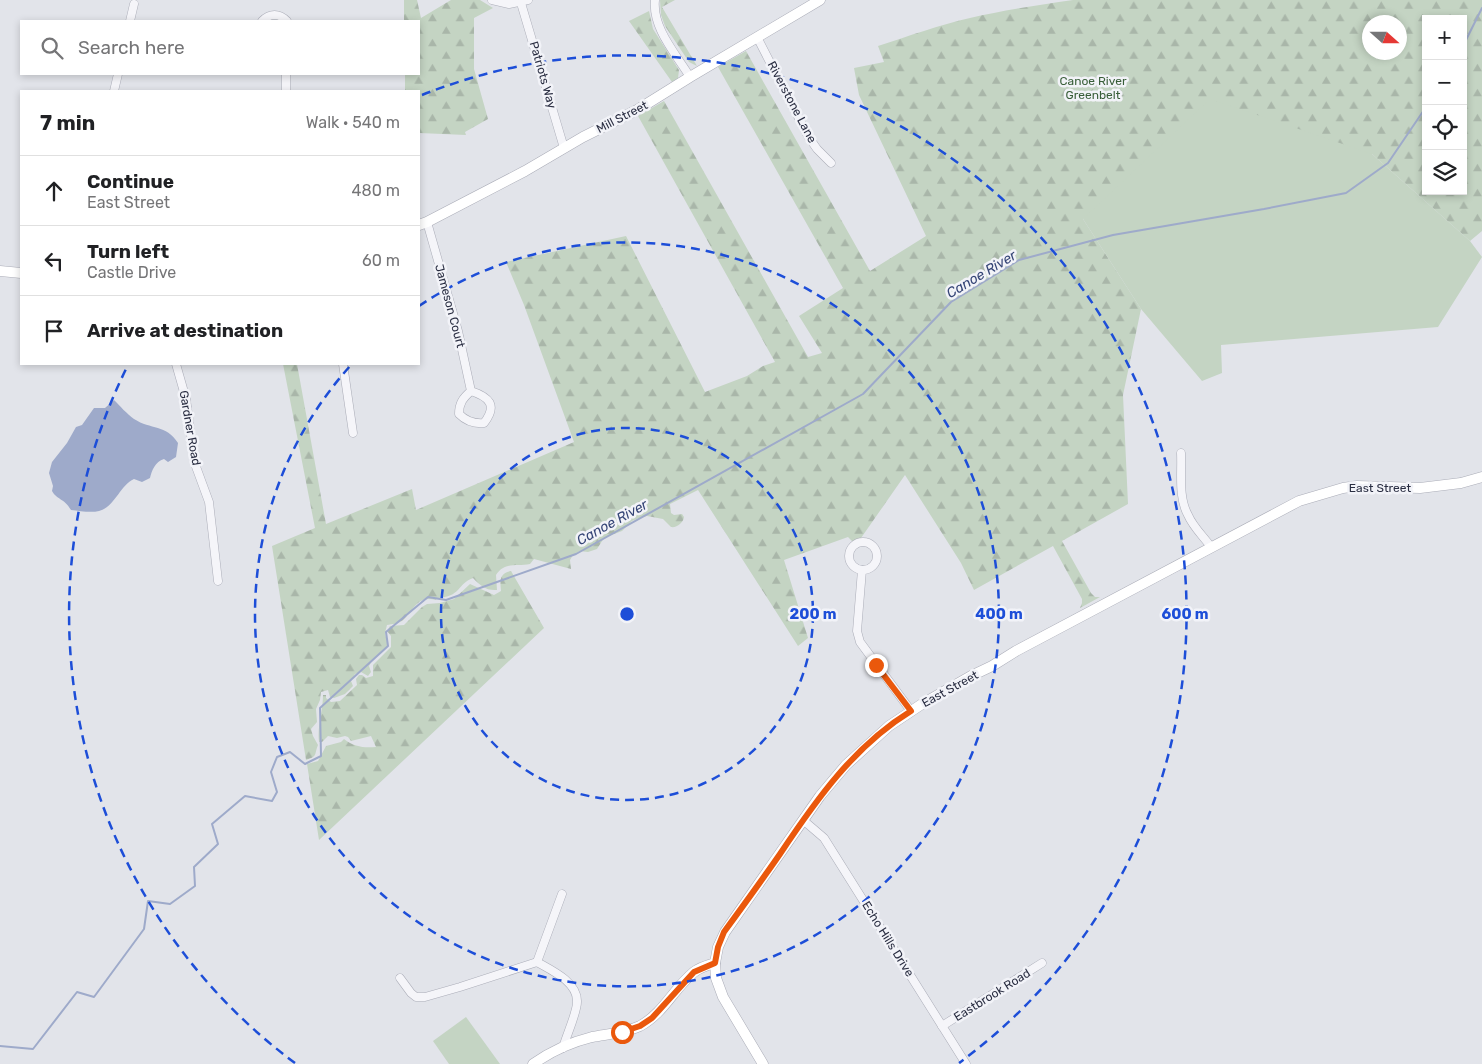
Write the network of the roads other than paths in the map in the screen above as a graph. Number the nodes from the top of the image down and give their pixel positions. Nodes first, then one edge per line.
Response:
1 (492, 0) edge
2 (655, 0) edge
3 (820, 0) edge
4 (525, 1) edge
5 (134, 4) dead end
6 (130, 20) edge
7 (263, 20) edge
8 (286, 20) edge
9 (757, 37) junction
10 (118, 75) edge
11 (286, 75) edge
12 (690, 77) junction
13 (114, 90) edge
14 (286, 90) edge
15 (564, 148) junction
16 (831, 163) dead end
17 (423, 224) edge
18 (0, 271) edge
19 (20, 273) edge
20 (176, 365) edge
21 (343, 365) edge
22 (471, 391) junction
23 (353, 433) dead end
24 (1181, 453) dead end
25 (1482, 477) edge
26 (1211, 547) junction
27 (862, 570) dead end
28 (218, 581) dead end
29 (911, 711) junction
30 (803, 820) junction
31 (562, 894) dead end
32 (536, 962) junction
33 (715, 963) junction
34 (1042, 963) dead end
35 (400, 978) dead end
36 (942, 1026) junction
37 (563, 1048) junction
38 (533, 1064) edge
39 (763, 1064) edge
40 (966, 1064) edge

1 - 4 street, Patriots Way
2 - 12 street
3 - 9 street, Mill Street
4 - 15 street, Patriots Way
5 - 6 street
7 - 8 street
9 - 12 street, Mill Street
9 - 16 street, Riverstone Lane
10 - 13 street
11 - 14 street
12 - 15 street, Mill Street
15 - 17 street, Mill Street
17 - 22 street, Jameson Court
18 - 19 street
20 - 28 street, Gardner Road
21 - 23 street
22 - 22 street
24 - 26 street
25 - 26 street, East Street
26 - 29 street, East Street
27 - 29 street
29 - 30 street, East Street
30 - 33 street, East Street
30 - 36 street, Echo Hills Drive
31 - 32 street
32 - 35 street
32 - 37 street
33 - 37 street
33 - 39 street
34 - 36 street, Eastbrook Road
36 - 40 street, Echo Hills Drive
37 - 38 street

